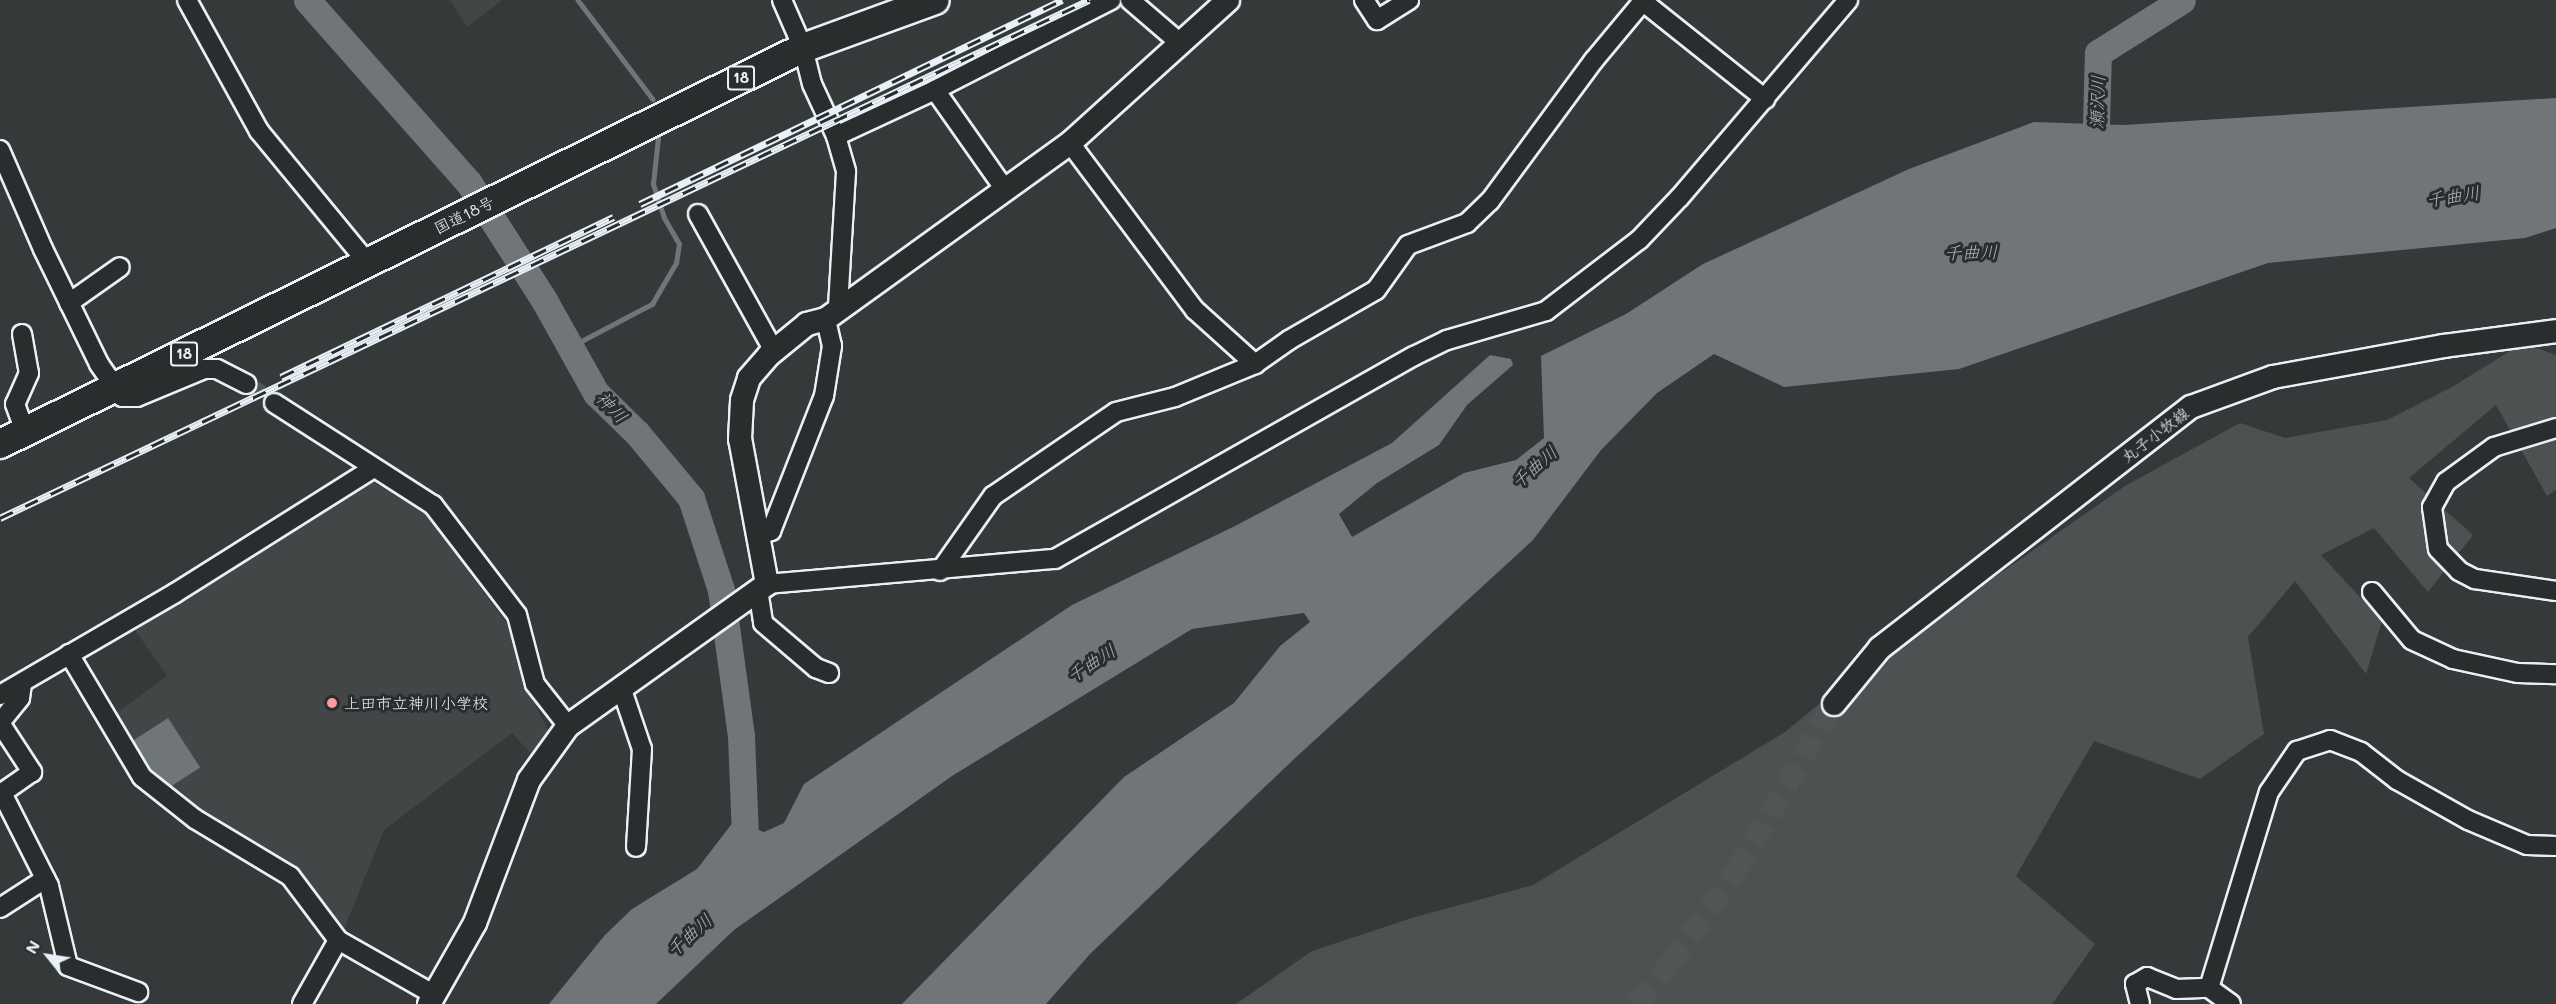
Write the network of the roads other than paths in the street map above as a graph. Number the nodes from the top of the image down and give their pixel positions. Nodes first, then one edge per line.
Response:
1 (187, 0) edge
2 (782, 0) edge
3 (934, 0) edge
4 (1111, 0) edge
5 (1130, 0) edge
6 (1228, 0) edge
7 (1364, 0) edge
8 (1409, 0) edge
9 (1848, 0) edge
10 (1642, 1) edge
11 (1180, 43) junction
12 (803, 48) junction
13 (935, 90) junction
14 (1764, 99) junction
15 (836, 136) junction
16 (1070, 143) junction
17 (0, 150) edge
18 (1006, 191) junction
19 (698, 214) dead end
20 (374, 259) junction
21 (120, 267) dead end
22 (69, 303) junction
23 (832, 313) junction
24 (2556, 331) edge
25 (22, 334) dead end
26 (774, 351) junction
27 (1255, 364) junction
28 (246, 384) tunnel mouth
29 (115, 388) junction
30 (274, 402) tunnel mouth
31 (2556, 428) edge
32 (12, 438) edge
33 (372, 469) junction
34 (760, 535) junction
35 (940, 571) junction
36 (763, 587) junction
37 (2556, 591) edge
38 (2372, 592) dead end
39 (69, 654) junction
40 (829, 674) dead end
41 (2556, 674) edge
42 (22, 684) junction
43 (623, 686) junction
44 (0, 695) edge
45 (1834, 704) tunnel mouth
46 (568, 726) junction
47 (2556, 846) edge
48 (636, 848) dead end
49 (45, 879) junction
50 (0, 908) edge
51 (338, 940) junction
52 (2210, 988) junction
53 (138, 992) dead end
54 (432, 1000) edge
55 (302, 1004) edge
56 (2140, 1004) edge
57 (2230, 1004) edge

1 - 20 street
2 - 12 street
3 - 12 highway, 国道18号 / 18
4 - 13 street
5 - 11 street
6 - 11 street
7 - 8 street
9 - 14 street
10 - 14 street
10 - 27 street
11 - 16 street
12 - 15 street
12 - 20 highway, 国道18号 / 18
13 - 15 street
13 - 18 street
14 - 35 street
15 - 23 street
16 - 18 street
16 - 27 street
17 - 22 street
18 - 23 street
19 - 26 street
20 - 29 highway, 国道18号 / 18
21 - 22 street
22 - 29 street
23 - 26 street
23 - 34 street
24 - 45 street, 丸子小牧線
25 - 32 street
26 - 34 street
27 - 35 street
28 - 29 street
29 - 32 highway, 国道18号 / 18
30 - 33 street
31 - 37 street
33 - 39 street
33 - 46 street
34 - 36 street
35 - 36 street
36 - 40 street
36 - 43 street
38 - 41 street
39 - 42 street
39 - 51 street
42 - 44 street
42 - 49 street
43 - 46 street
43 - 48 street
46 - 54 street
47 - 52 street
49 - 50 street
49 - 53 street
51 - 54 street
51 - 55 street
52 - 56 street
52 - 57 street

